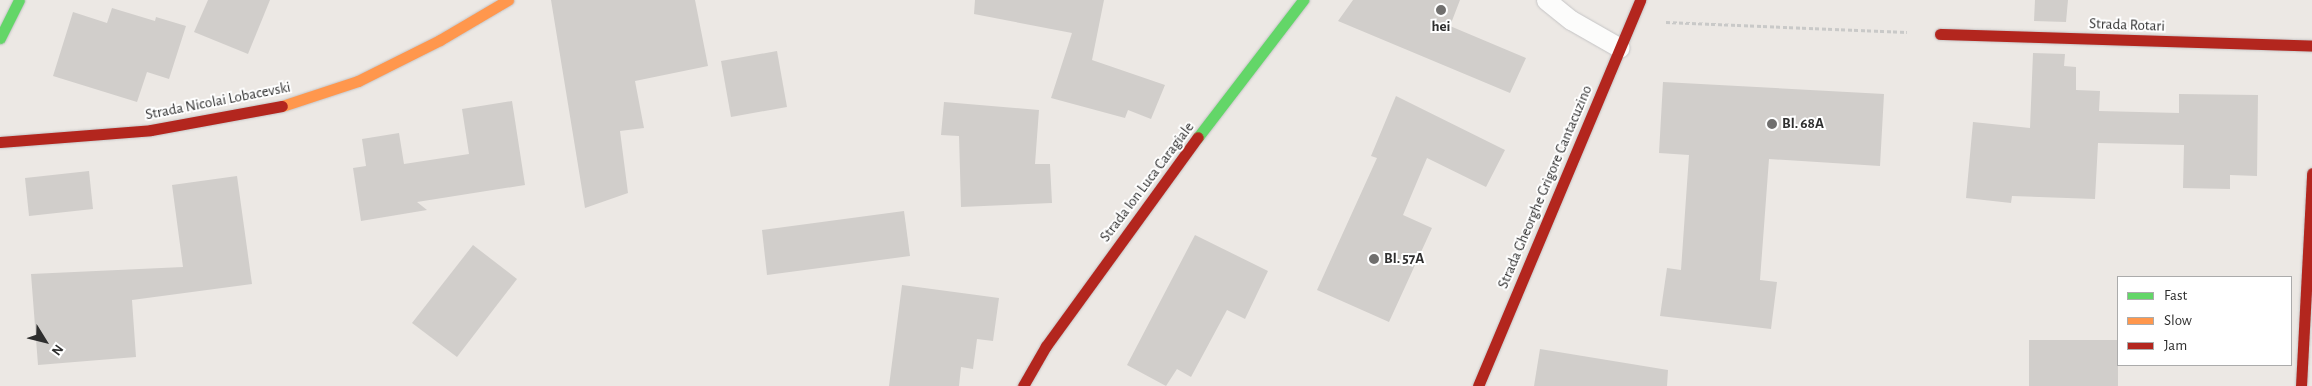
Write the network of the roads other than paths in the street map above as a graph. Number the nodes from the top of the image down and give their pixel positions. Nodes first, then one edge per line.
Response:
1 (18, 0) edge
2 (508, 0) edge
3 (1303, 0) edge
4 (1546, 0) edge
5 (1640, 0) edge
6 (1940, 34) road end
7 (0, 38) edge
8 (2312, 46) edge
9 (1620, 48) junction
10 (0, 142) edge
11 (2312, 174) edge
12 (1023, 386) edge
13 (1478, 386) edge
14 (2301, 386) edge

1 - 7 street
2 - 10 street, Strada Nicolai Lobacevski
3 - 12 street, Strada Ion Luca Caragiale
4 - 9 lane
5 - 9 street, Strada Gheorghe Grigore Cantacuzino
6 - 8 street, Strada Rotari
9 - 13 street, Strada Gheorghe Grigore Cantacuzino
11 - 14 street

